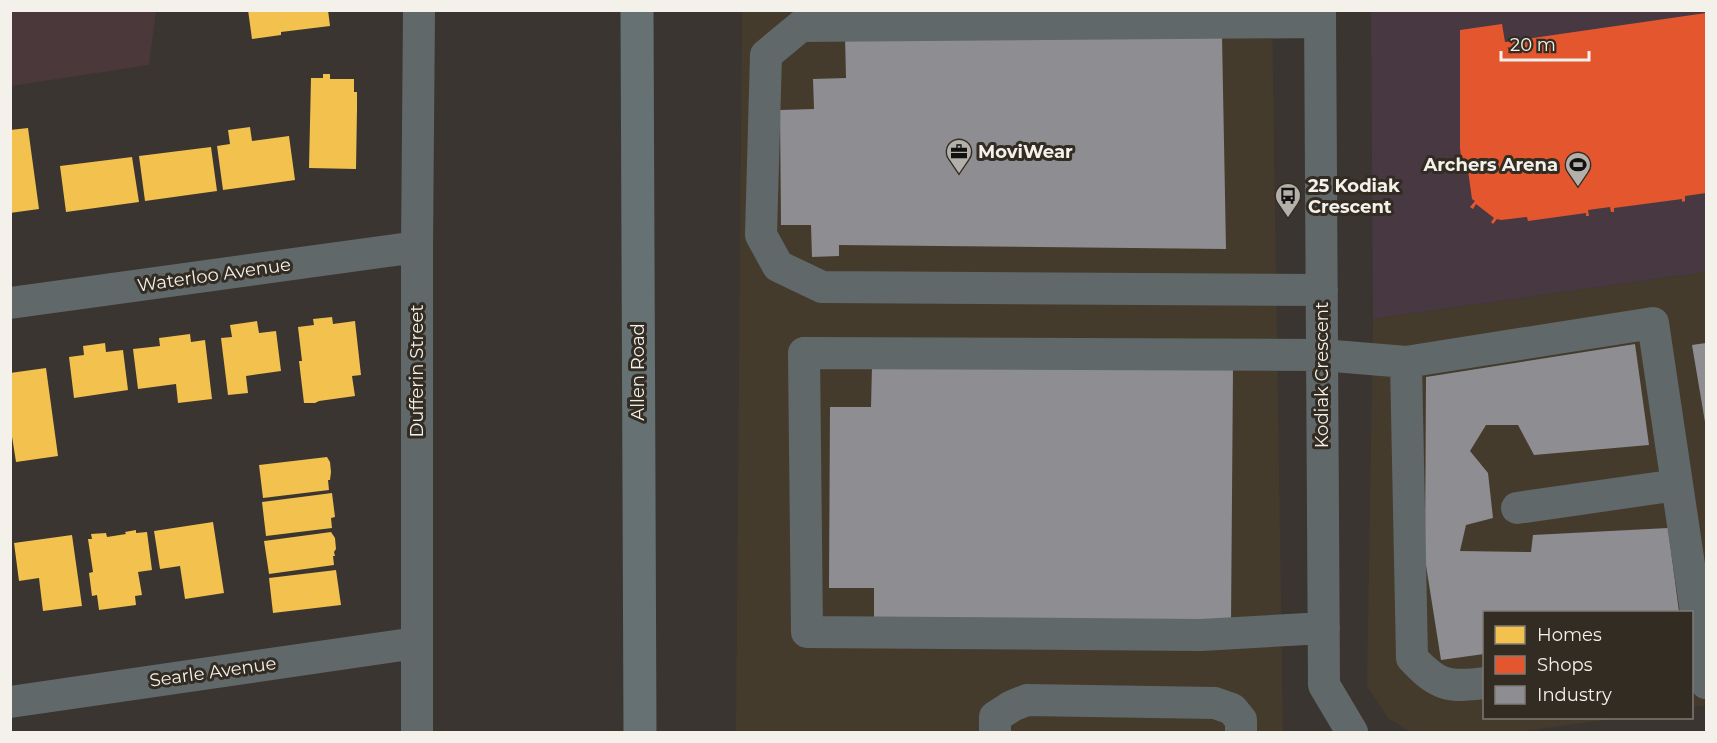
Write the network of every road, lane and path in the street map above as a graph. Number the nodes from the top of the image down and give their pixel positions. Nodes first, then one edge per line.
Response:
1 (419, 10) edge
2 (637, 10) edge
3 (1320, 16) edge
4 (417, 247) junction
5 (1322, 290) junction
6 (10, 303) edge
7 (1322, 355) junction
8 (1406, 362) junction
9 (1677, 485) junction
10 (1517, 508) dead end
11 (1692, 611) edge
12 (1693, 619) edge
13 (1324, 628) junction
14 (416, 643) junction
15 (1697, 652) edge
16 (1483, 683) edge
17 (1707, 683) edge
18 (10, 702) edge
19 (417, 732) edge
20 (640, 732) edge
21 (995, 732) edge
22 (1241, 732) edge
23 (1352, 732) edge

1 - 4 street, Dufferin Street
2 - 20 main road, Allen Road
3 - 5 street, Kodiak Crescent
3 - 5 street
4 - 6 street, Waterloo Avenue
4 - 14 street, Dufferin Street
5 - 7 street, Kodiak Crescent
7 - 8 street
7 - 13 street, Kodiak Crescent
7 - 13 street
8 - 9 street
8 - 16 street
9 - 10 street
9 - 11 street
12 - 15 street
13 - 23 street, Kodiak Crescent
14 - 18 street, Searle Avenue
14 - 19 street, Dufferin Street
15 - 17 street
21 - 22 street

